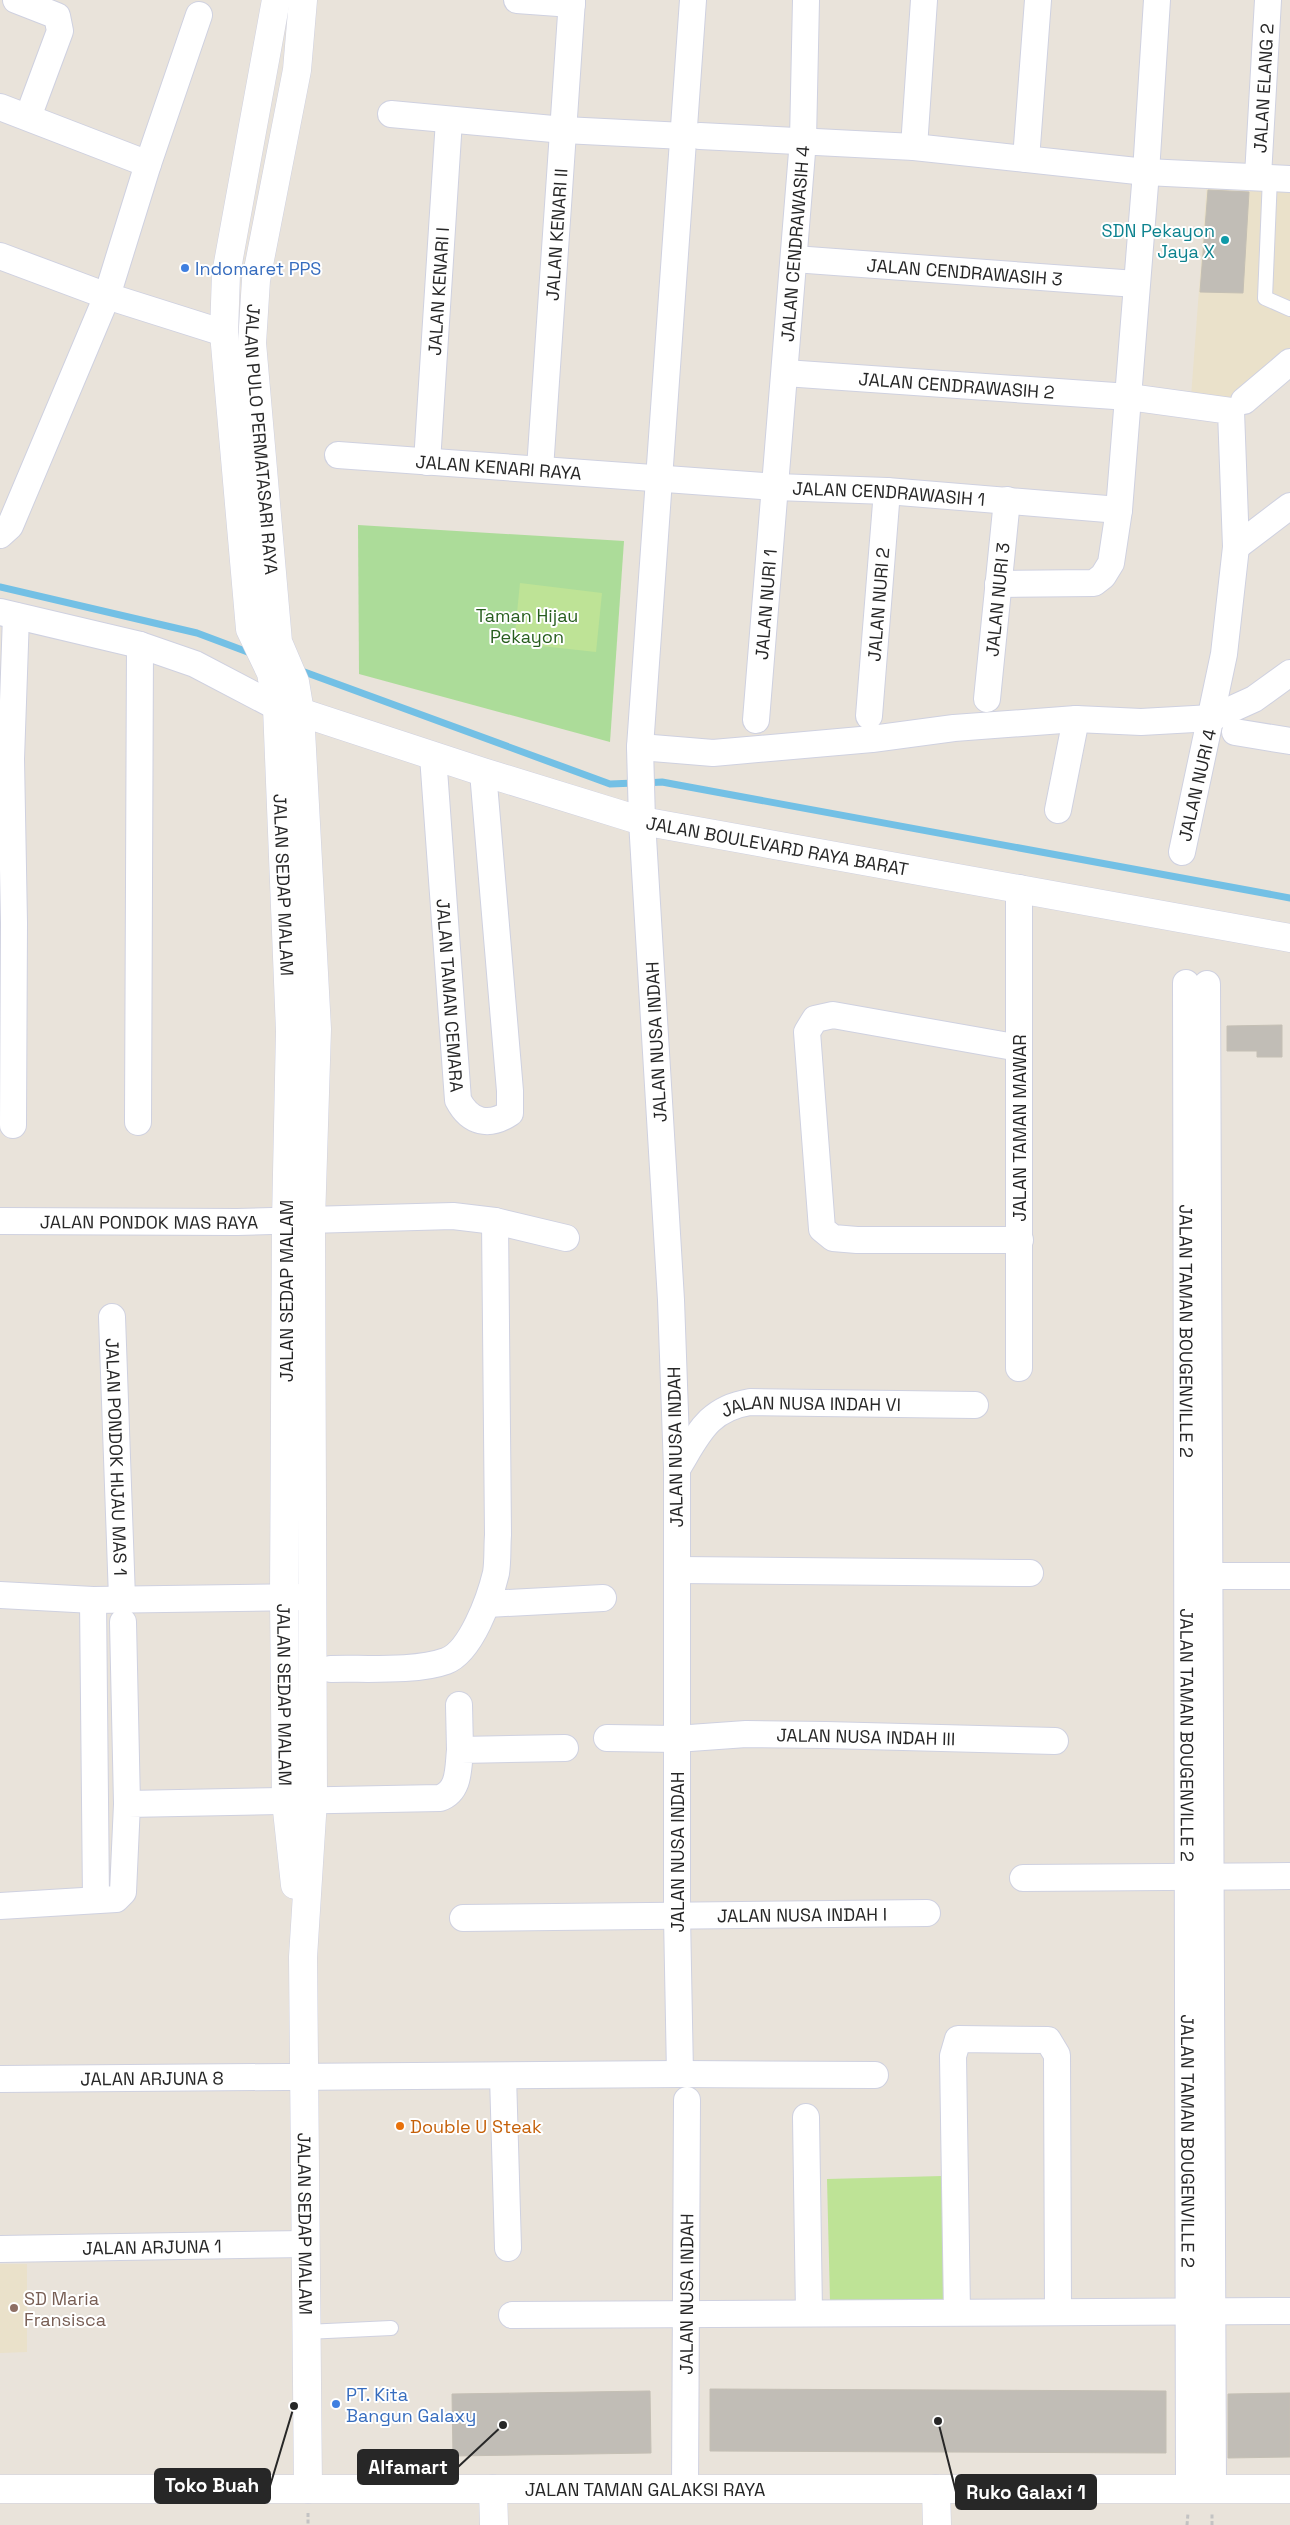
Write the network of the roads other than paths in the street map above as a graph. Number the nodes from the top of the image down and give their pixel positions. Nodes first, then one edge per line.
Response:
1 (16, 0) edge
2 (276, 0) edge
3 (302, 0) edge
4 (517, 0) edge
5 (693, 0) edge
6 (806, 0) edge
7 (924, 0) edge
8 (1038, 0) edge
9 (1157, 0) edge
10 (1268, 0) edge
11 (572, 2) edge
12 (199, 16) dead end
13 (0, 107) edge
14 (391, 114) dead end
15 (28, 117) junction
16 (449, 120) junction
17 (564, 130) junction
18 (692, 136) junction
19 (803, 140) junction
20 (914, 147) junction
21 (249, 152) junction
22 (1026, 159) junction
23 (279, 160) junction
24 (148, 164) junction
25 (1146, 172) junction
26 (1273, 177) edge
27 (0, 256) edge
28 (794, 259) junction
29 (1136, 284) junction
30 (107, 296) junction
31 (1290, 309) edge
32 (224, 333) junction
33 (252, 343) junction
34 (1290, 362) edge
35 (785, 373) junction
36 (1129, 397) junction
37 (1244, 401) dead end
38 (338, 455) dead end
39 (427, 462) junction
40 (540, 469) junction
41 (659, 478) junction
42 (776, 488) junction
43 (887, 491) junction
44 (1007, 500) junction
45 (1290, 506) edge
46 (1119, 510) junction
47 (0, 535) edge
48 (1236, 547) junction
49 (998, 584) junction
50 (8, 614) edge
51 (250, 629) joint
52 (278, 642) joint
53 (140, 645) junction
54 (1290, 673) edge
55 (283, 678) junction
56 (987, 699) dead end
57 (288, 710) junction
58 (869, 716) dead end
59 (1212, 718) junction
60 (1076, 719) junction
61 (756, 720) dead end
62 (1235, 732) dead end
63 (1290, 741) edge
64 (433, 756) junction
65 (640, 757) junction
66 (483, 772) junction
67 (1058, 810) dead end
68 (642, 811) junction
69 (1182, 852) dead end
70 (1019, 888) junction
71 (1290, 938) edge
72 (1197, 984) dead end
73 (1019, 1048) junction
74 (138, 1122) dead end
75 (13, 1125) dead end
76 (0, 1221) edge
77 (298, 1221) junction
78 (495, 1222) junction
79 (566, 1238) dead end
80 (1020, 1240) junction
81 (112, 1317) dead end
82 (1019, 1368) dead end
83 (975, 1406) dead end
84 (677, 1469) junction
85 (678, 1570) junction
86 (1030, 1573) dead end
87 (1199, 1576) junction
88 (1290, 1576) edge
89 (0, 1596) edge
90 (284, 1597) junction
91 (312, 1597) junction
92 (603, 1598) dead end
93 (93, 1600) junction
94 (487, 1604) junction
95 (122, 1610) junction
96 (331, 1669) dead end
97 (458, 1704) dead end
98 (607, 1738) dead end
99 (676, 1739) junction
100 (1055, 1741) dead end
101 (565, 1748) dead end
102 (460, 1750) junction
103 (313, 1800) junction
104 (286, 1801) junction
105 (127, 1804) junction
106 (1199, 1876) junction
107 (1290, 1876) edge
108 (1023, 1878) dead end
109 (96, 1900) junction
110 (0, 1906) edge
111 (928, 1913) dead end
112 (676, 1916) junction
113 (463, 1918) dead end
114 (303, 1956) junction
115 (680, 2074) junction
116 (875, 2075) dead end
117 (503, 2076) junction
118 (304, 2077) junction
119 (0, 2079) edge
120 (687, 2100) dead end
121 (806, 2116) dead end
122 (305, 2244) junction
123 (508, 2248) dead end
124 (0, 2249) edge
125 (1201, 2311) junction
126 (1290, 2311) edge
127 (957, 2312) junction
128 (1058, 2312) junction
129 (809, 2313) junction
130 (687, 2314) junction
131 (512, 2315) dead end
132 (391, 2328) dead end
133 (306, 2332) junction
134 (0, 2489) edge
135 (308, 2489) junction
136 (493, 2489) junction
137 (685, 2489) junction
138 (936, 2489) junction
139 (1201, 2489) junction
140 (1290, 2489) edge
141 (494, 2525) edge
142 (937, 2525) edge

1 - 15 street
2 - 21 street, JALAN PULO PERMATASARI RAYA
3 - 23 street, JALAN PULO PERMATASARI RAYA
4 - 11 street
5 - 18 street, JALAN NUSA INDAH
6 - 19 street, JALAN CENDRAWASIH 4
7 - 20 street
8 - 22 street
9 - 25 street
10 - 26 street, JALAN ELANG 2
11 - 17 street, JALAN KENARI II
12 - 24 street
13 - 15 street
14 - 16 street
15 - 24 street
16 - 17 street
16 - 39 street, JALAN KENARI I
17 - 18 street
17 - 40 street, JALAN KENARI II
18 - 19 street
18 - 41 street, JALAN NUSA INDAH
19 - 20 street
19 - 28 street, JALAN CENDRAWASIH 4
20 - 22 street
21 - 23 street
21 - 32 street, JALAN PULO PERMATASARI RAYA
22 - 25 street
23 - 33 street, JALAN PULO PERMATASARI RAYA
24 - 30 street
25 - 26 street
25 - 29 street
26 - 31 lane
27 - 30 street
28 - 29 street, JALAN CENDRAWASIH 3
28 - 35 street, JALAN CENDRAWASIH 4
29 - 36 street
30 - 32 street
30 - 47 street
32 - 33 lane
32 - 51 street, JALAN PULO PERMATASARI RAYA
33 - 52 street, JALAN PULO PERMATASARI RAYA
34 - 37 street
35 - 36 street, JALAN CENDRAWASIH 2
35 - 42 street, JALAN CENDRAWASIH 4
36 - 46 street
36 - 48 street, JALAN CENDRAWASIH 2
38 - 39 street, JALAN KENARI RAYA
39 - 40 street, JALAN KENARI RAYA
40 - 41 street, JALAN KENARI RAYA
41 - 42 street, JALAN CENDRAWASIH 1
41 - 65 street, JALAN NUSA INDAH
42 - 43 street, JALAN CENDRAWASIH 1
42 - 61 street, JALAN NURI 1
43 - 44 street, JALAN CENDRAWASIH 1
43 - 58 street, JALAN NURI 2
44 - 46 street, JALAN CENDRAWASIH 1
44 - 49 street, JALAN NURI 3
45 - 48 street
46 - 49 street
48 - 59 street, JALAN NURI 4
49 - 56 street, JALAN NURI 3
50 - 53 street
50 - 75 street
51 - 55 street, JALAN SEDAP MALAM
52 - 55 street, JALAN SEDAP MALAM
53 - 57 street
53 - 74 street
54 - 59 street
55 - 57 street, JALAN SEDAP MALAM
57 - 64 street, JALAN BOULEVARD RAYA BARAT
57 - 77 street, JALAN SEDAP MALAM
59 - 60 street
59 - 69 street, JALAN NURI 4
60 - 65 street
60 - 67 street
62 - 63 street
64 - 66 street, JALAN BOULEVARD RAYA BARAT
64 - 66 street, JALAN TAMAN CEMARA
65 - 68 street, JALAN NUSA INDAH
66 - 68 street, JALAN BOULEVARD RAYA BARAT
68 - 70 street, JALAN BOULEVARD RAYA BARAT
68 - 84 street, JALAN NUSA INDAH
70 - 71 street, JALAN BOULEVARD RAYA BARAT
70 - 73 street, JALAN TAMAN MAWAR
72 - 87 street, JALAN TAMAN BOUGENVILLE 2
73 - 80 street, JALAN TAMAN MAWAR
73 - 80 street
76 - 77 street, JALAN PONDOK MAS RAYA
77 - 78 street, JALAN PONDOK MAS RAYA
77 - 90 street, JALAN SEDAP MALAM
77 - 91 street, JALAN SEDAP MALAM
78 - 79 street, JALAN PONDOK MAS RAYA
78 - 94 street
80 - 82 street, JALAN TAMAN MAWAR
81 - 95 street, JALAN PONDOK HIJAU MAS 1
83 - 84 street, JALAN NUSA INDAH VI
84 - 85 street, JALAN NUSA INDAH
85 - 86 street
85 - 99 street, JALAN NUSA INDAH
87 - 88 street
87 - 106 street, JALAN TAMAN BOUGENVILLE 2
89 - 93 street
90 - 91 street
90 - 95 street
90 - 104 street, JALAN SEDAP MALAM
91 - 103 street, JALAN SEDAP MALAM
92 - 94 street
93 - 95 street
93 - 109 street
94 - 96 street
95 - 105 street, JALAN PONDOK HIJAU MAS 1
97 - 102 street
98 - 99 street, JALAN NUSA INDAH III
99 - 100 street, JALAN NUSA INDAH III
99 - 112 street, JALAN NUSA INDAH
101 - 102 street
102 - 103 street
103 - 104 street
103 - 114 street, JALAN SEDAP MALAM
104 - 105 street
104 - 114 street, JALAN SEDAP MALAM
105 - 109 street, JALAN PONDOK HIJAU MAS 1
106 - 107 street
106 - 108 street
106 - 125 street, JALAN TAMAN BOUGENVILLE 2
109 - 110 street, JALAN PONDOK HIJAU MAS 1
111 - 112 street, JALAN NUSA INDAH I
112 - 113 street, JALAN NUSA INDAH I
112 - 115 street, JALAN NUSA INDAH
114 - 118 street, JALAN SEDAP MALAM
115 - 116 street, JALAN ARJUNA 8
115 - 117 street, JALAN ARJUNA 8
117 - 118 street, JALAN ARJUNA 8
117 - 123 street
118 - 119 street, JALAN ARJUNA 8
118 - 122 street, JALAN SEDAP MALAM
120 - 130 street, JALAN NUSA INDAH
121 - 129 street
122 - 124 street, JALAN ARJUNA 1
122 - 133 street, JALAN SEDAP MALAM
125 - 126 street
125 - 128 street
125 - 139 street, JALAN TAMAN BOUGENVILLE 2
127 - 128 street
127 - 128 street
127 - 129 street
129 - 130 street
130 - 131 street
130 - 137 street, JALAN NUSA INDAH
132 - 133 lane
133 - 135 street, JALAN SEDAP MALAM
134 - 135 street, JALAN TAMAN GALAKSI RAYA
135 - 136 street, JALAN TAMAN GALAKSI RAYA
136 - 137 street, JALAN TAMAN GALAKSI RAYA
136 - 141 street
137 - 138 street, JALAN TAMAN GALAKSI RAYA
138 - 139 street, JALAN TAMAN GALAKSI RAYA
138 - 142 street
139 - 140 street, JALAN TAMAN GALAKSI RAYA

